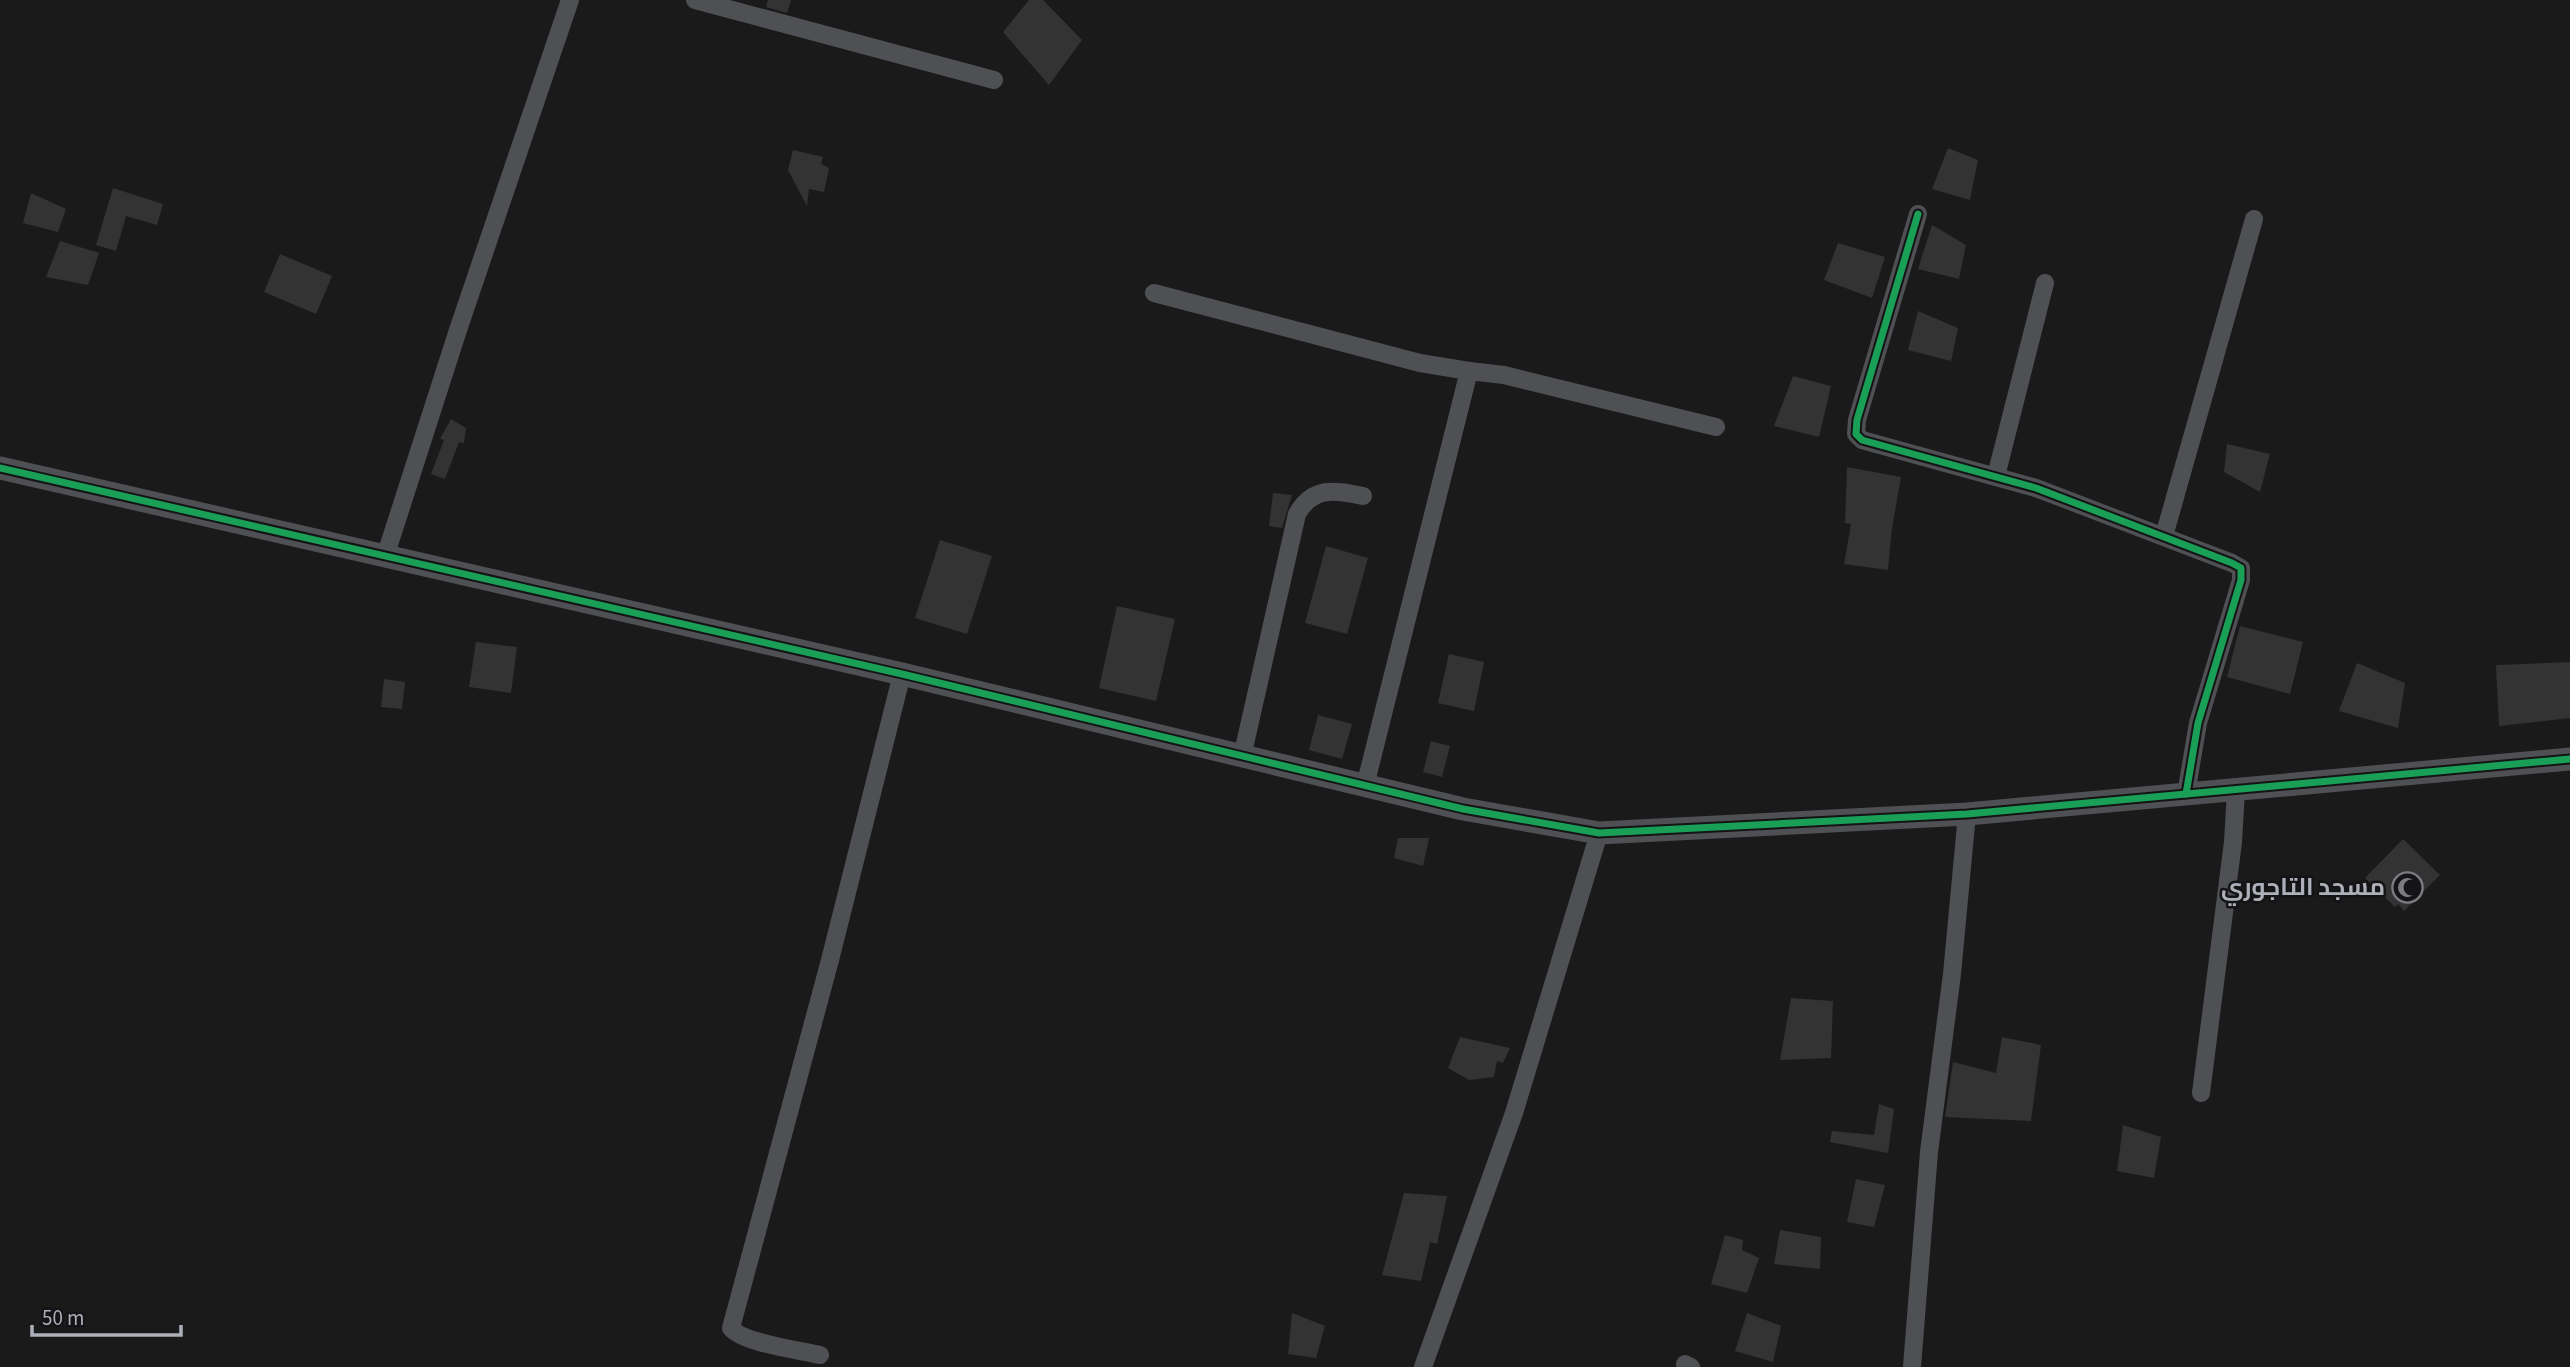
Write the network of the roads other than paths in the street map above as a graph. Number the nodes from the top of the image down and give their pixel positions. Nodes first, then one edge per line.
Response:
1 (570, 0) edge
2 (695, 0) edge
3 (994, 80) dead end
4 (1918, 214) dead end
5 (2254, 219) dead end
6 (2045, 283) dead end
7 (1154, 293) dead end
8 (1469, 371) junction
9 (1716, 427) dead end
10 (0, 468) edge
11 (1996, 476) junction
12 (1363, 496) dead end
13 (2164, 536) junction
14 (385, 557) junction
15 (902, 674) junction
16 (1242, 757) junction
17 (2570, 759) edge
18 (1365, 786) junction
19 (2236, 790) junction
20 (2186, 794) junction
21 (1967, 814) junction
22 (1599, 833) junction
23 (2201, 1093) dead end
24 (820, 1354) dead end
25 (1423, 1367) edge
26 (1912, 1367) edge

1 - 14 street
2 - 3 street
4 - 11 street
5 - 13 street
6 - 11 street
7 - 8 street
8 - 9 street
8 - 18 street
10 - 14 street
11 - 13 street
12 - 16 street
13 - 20 street
14 - 15 street
15 - 16 street
15 - 24 street
16 - 18 street
17 - 19 street
18 - 22 street
19 - 20 street
19 - 23 street
20 - 21 street
21 - 22 street
21 - 26 street
22 - 25 street

